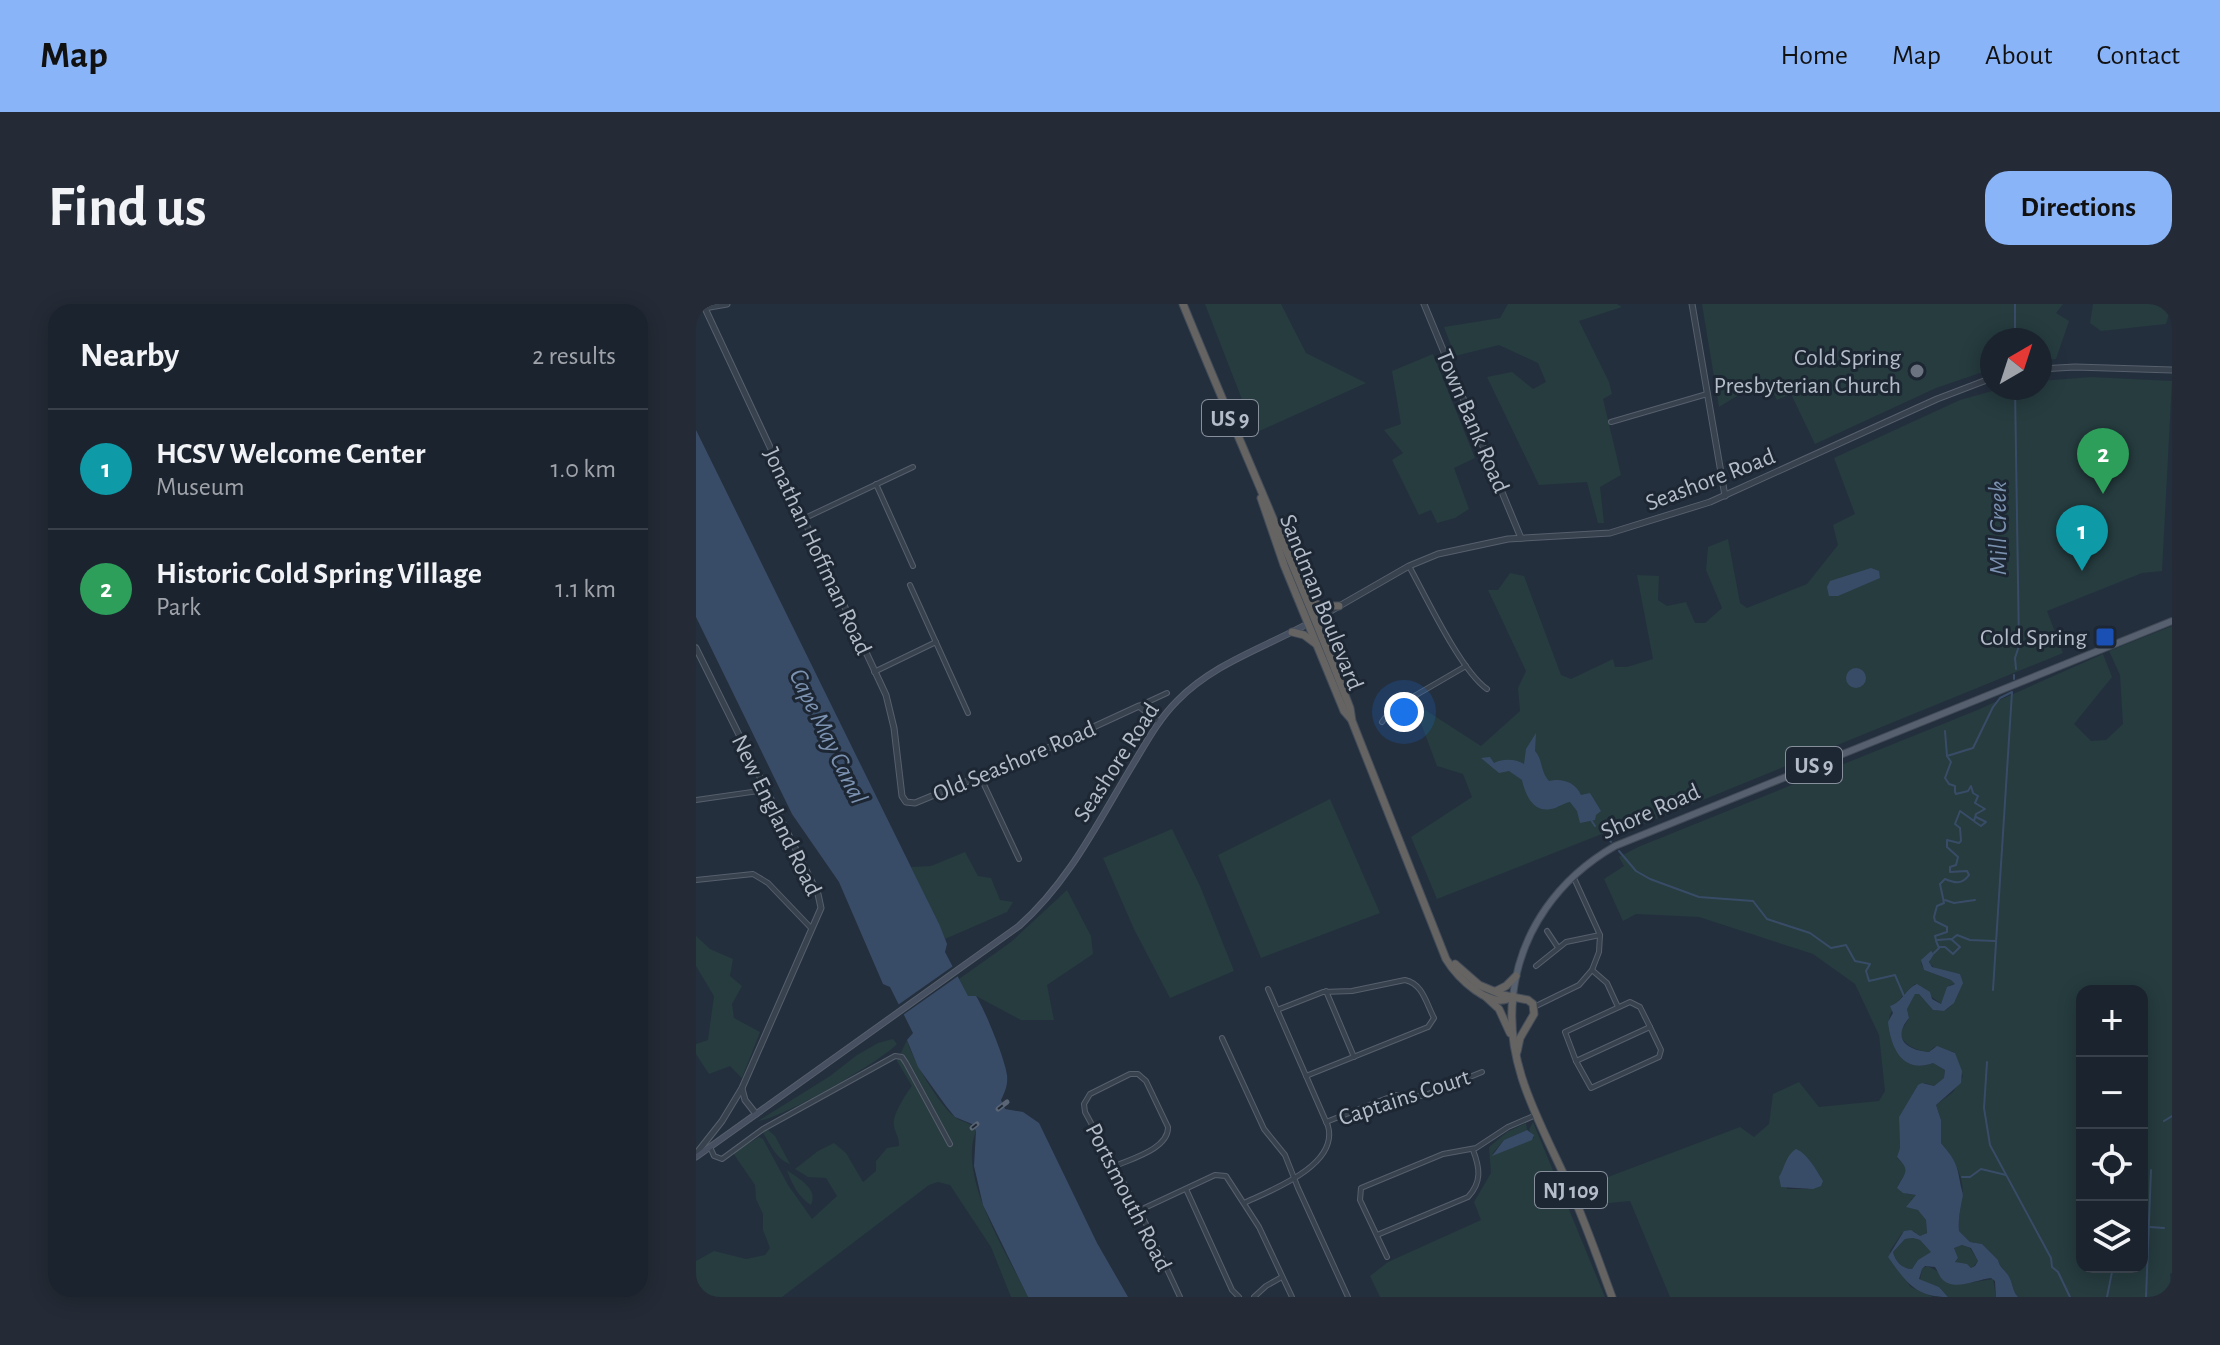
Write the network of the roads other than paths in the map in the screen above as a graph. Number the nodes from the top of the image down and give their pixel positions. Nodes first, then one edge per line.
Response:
1 (727, 304) edge
2 (1185, 304) edge
3 (1424, 304) edge
4 (1692, 304) edge
5 (704, 306) edge
6 (696, 309) edge
7 (2052, 368) edge
8 (2172, 370) edge
9 (1980, 382) edge
10 (1707, 394) junction
11 (1611, 422) dead end
12 (913, 467) dead end
13 (876, 484) junction
14 (1261, 495) junction
15 (1725, 496) junction
16 (803, 519) junction
17 (1521, 538) junction
18 (913, 566) dead end
19 (1409, 566) junction
20 (910, 585) dead end
21 (1306, 596) junction
22 (1339, 606) junction
23 (2172, 621) edge
24 (1312, 622) junction
25 (1292, 632) junction
26 (936, 642) junction
27 (1317, 645) junction
28 (696, 648) edge
29 (1466, 666) junction
30 (874, 672) junction
31 (1487, 689) dead end
32 (1167, 693) dead end
33 (1139, 706) junction
34 (968, 713) dead end
35 (1352, 721) junction
36 (1159, 722) junction
37 (1382, 722) dead end
38 (980, 776) junction
39 (766, 790) junction
40 (696, 800) edge
41 (908, 803) joint
42 (1019, 859) dead end
43 (1573, 876) junction
44 (696, 880) edge
45 (813, 929) junction
46 (1547, 931) dead end
47 (1600, 935) junction
48 (1557, 946) junction
49 (1446, 952) junction
50 (1536, 966) dead end
51 (1592, 970) junction
52 (1516, 976) junction
53 (1268, 989) dead end
54 (1326, 991) junction
55 (1478, 992) junction
56 (1493, 992) junction
57 (1513, 996) junction
58 (1534, 1007) junction
59 (1618, 1007) junction
60 (1277, 1010) junction
61 (1650, 1027) junction
62 (1222, 1038) dead end
63 (1512, 1039) junction
64 (1354, 1057) junction
65 (1516, 1058) junction
66 (1576, 1061) junction
67 (1482, 1072) dead end
68 (1306, 1076) junction
69 (742, 1088) junction
70 (756, 1114) junction
71 (1536, 1115) junction
72 (1326, 1122) junction
73 (950, 1144) dead end
74 (710, 1147) junction
75 (1473, 1150) junction
76 (696, 1155) edge
77 (1113, 1167) junction
78 (1296, 1177) junction
79 (1186, 1189) junction
80 (1244, 1203) junction
81 (1138, 1211) junction
82 (1377, 1235) junction
83 (1387, 1257) dead end
84 (1282, 1277) junction
85 (1180, 1297) edge
86 (1239, 1297) edge
87 (1254, 1297) edge
88 (1292, 1297) edge
89 (1348, 1297) edge
90 (1612, 1297) edge

1 - 5 street
2 - 14 highway, Sandman Boulevard / US 9
3 - 17 street, Town Bank Road
4 - 10 street
5 - 6 street
5 - 16 street, Jonathan Hoffman Road
7 - 8 street
9 - 15 street, Seashore Road
10 - 11 street
10 - 15 street
12 - 13 street
13 - 16 street
13 - 18 street
14 - 21 highway, Sandman Boulevard / US 9
14 - 24 highway, Sandman Boulevard / US 9
15 - 17 street, Seashore Road
16 - 30 street, Jonathan Hoffman Road
17 - 19 street, Seashore Road
19 - 22 street, Seashore Road
19 - 29 street
20 - 26 street
21 - 22 highway
21 - 24 highway, Sandman Boulevard / US 9
22 - 24 street, Seashore Road
23 - 43 main road, Shore Road / US 9
24 - 25 main road, Seashore Road
24 - 27 highway, Sandman Boulevard / US 9
24 - 35 highway, Sandman Boulevard / US 9
25 - 27 highway
25 - 36 main road, Seashore Road
26 - 30 street
26 - 34 street
27 - 35 highway, Sandman Boulevard / US 9
28 - 39 street, New England Road
29 - 31 street
29 - 37 street
30 - 41 street, Jonathan Hoffman Road
32 - 33 street
33 - 36 street
33 - 38 street, Old Seashore Road
35 - 49 highway, Sandman Boulevard / US 9
36 - 70 main road, Seashore Road
38 - 41 street, Old Seashore Road
38 - 42 street
39 - 40 street
39 - 45 street, New England Road
43 - 47 street
43 - 52 main road, Shore Road / US 9
44 - 45 street
45 - 69 street, New England Road
46 - 48 street
47 - 48 street
47 - 51 street
48 - 50 street
49 - 55 highway, Sandman Boulevard / US 9
49 - 56 highway, Sandman Boulevard / US 9
51 - 58 street
51 - 59 street
52 - 56 highway
52 - 57 main road, Shore Road / US 9
53 - 60 street
54 - 60 street
54 - 64 street
54 - 64 street
55 - 57 highway
55 - 63 highway, Sandman Boulevard
56 - 57 highway, Sandman Boulevard
57 - 58 highway
57 - 63 highway, Shore Road / NJ 109
58 - 65 highway
59 - 61 street
59 - 66 street
60 - 68 street
61 - 66 street
61 - 66 street
62 - 78 street
63 - 65 highway, Shore Road / NJ 109
64 - 68 street
65 - 71 highway, Shore Road / NJ 109
67 - 72 street, Captains Court
68 - 72 street
69 - 70 street
69 - 76 street, New England Road
70 - 74 main road, Seashore Road
71 - 75 street
71 - 90 highway, Shore Road / NJ 109
72 - 78 street
73 - 74 street
74 - 76 main road, Seashore Road
75 - 82 street
75 - 82 street
77 - 77 street, Portsmouth Road
77 - 81 street, Portsmouth Road
78 - 80 street
78 - 89 street
79 - 80 street
79 - 81 street
79 - 86 street
80 - 84 street
81 - 85 street, Portsmouth Road
82 - 83 street
84 - 87 street
84 - 88 street

